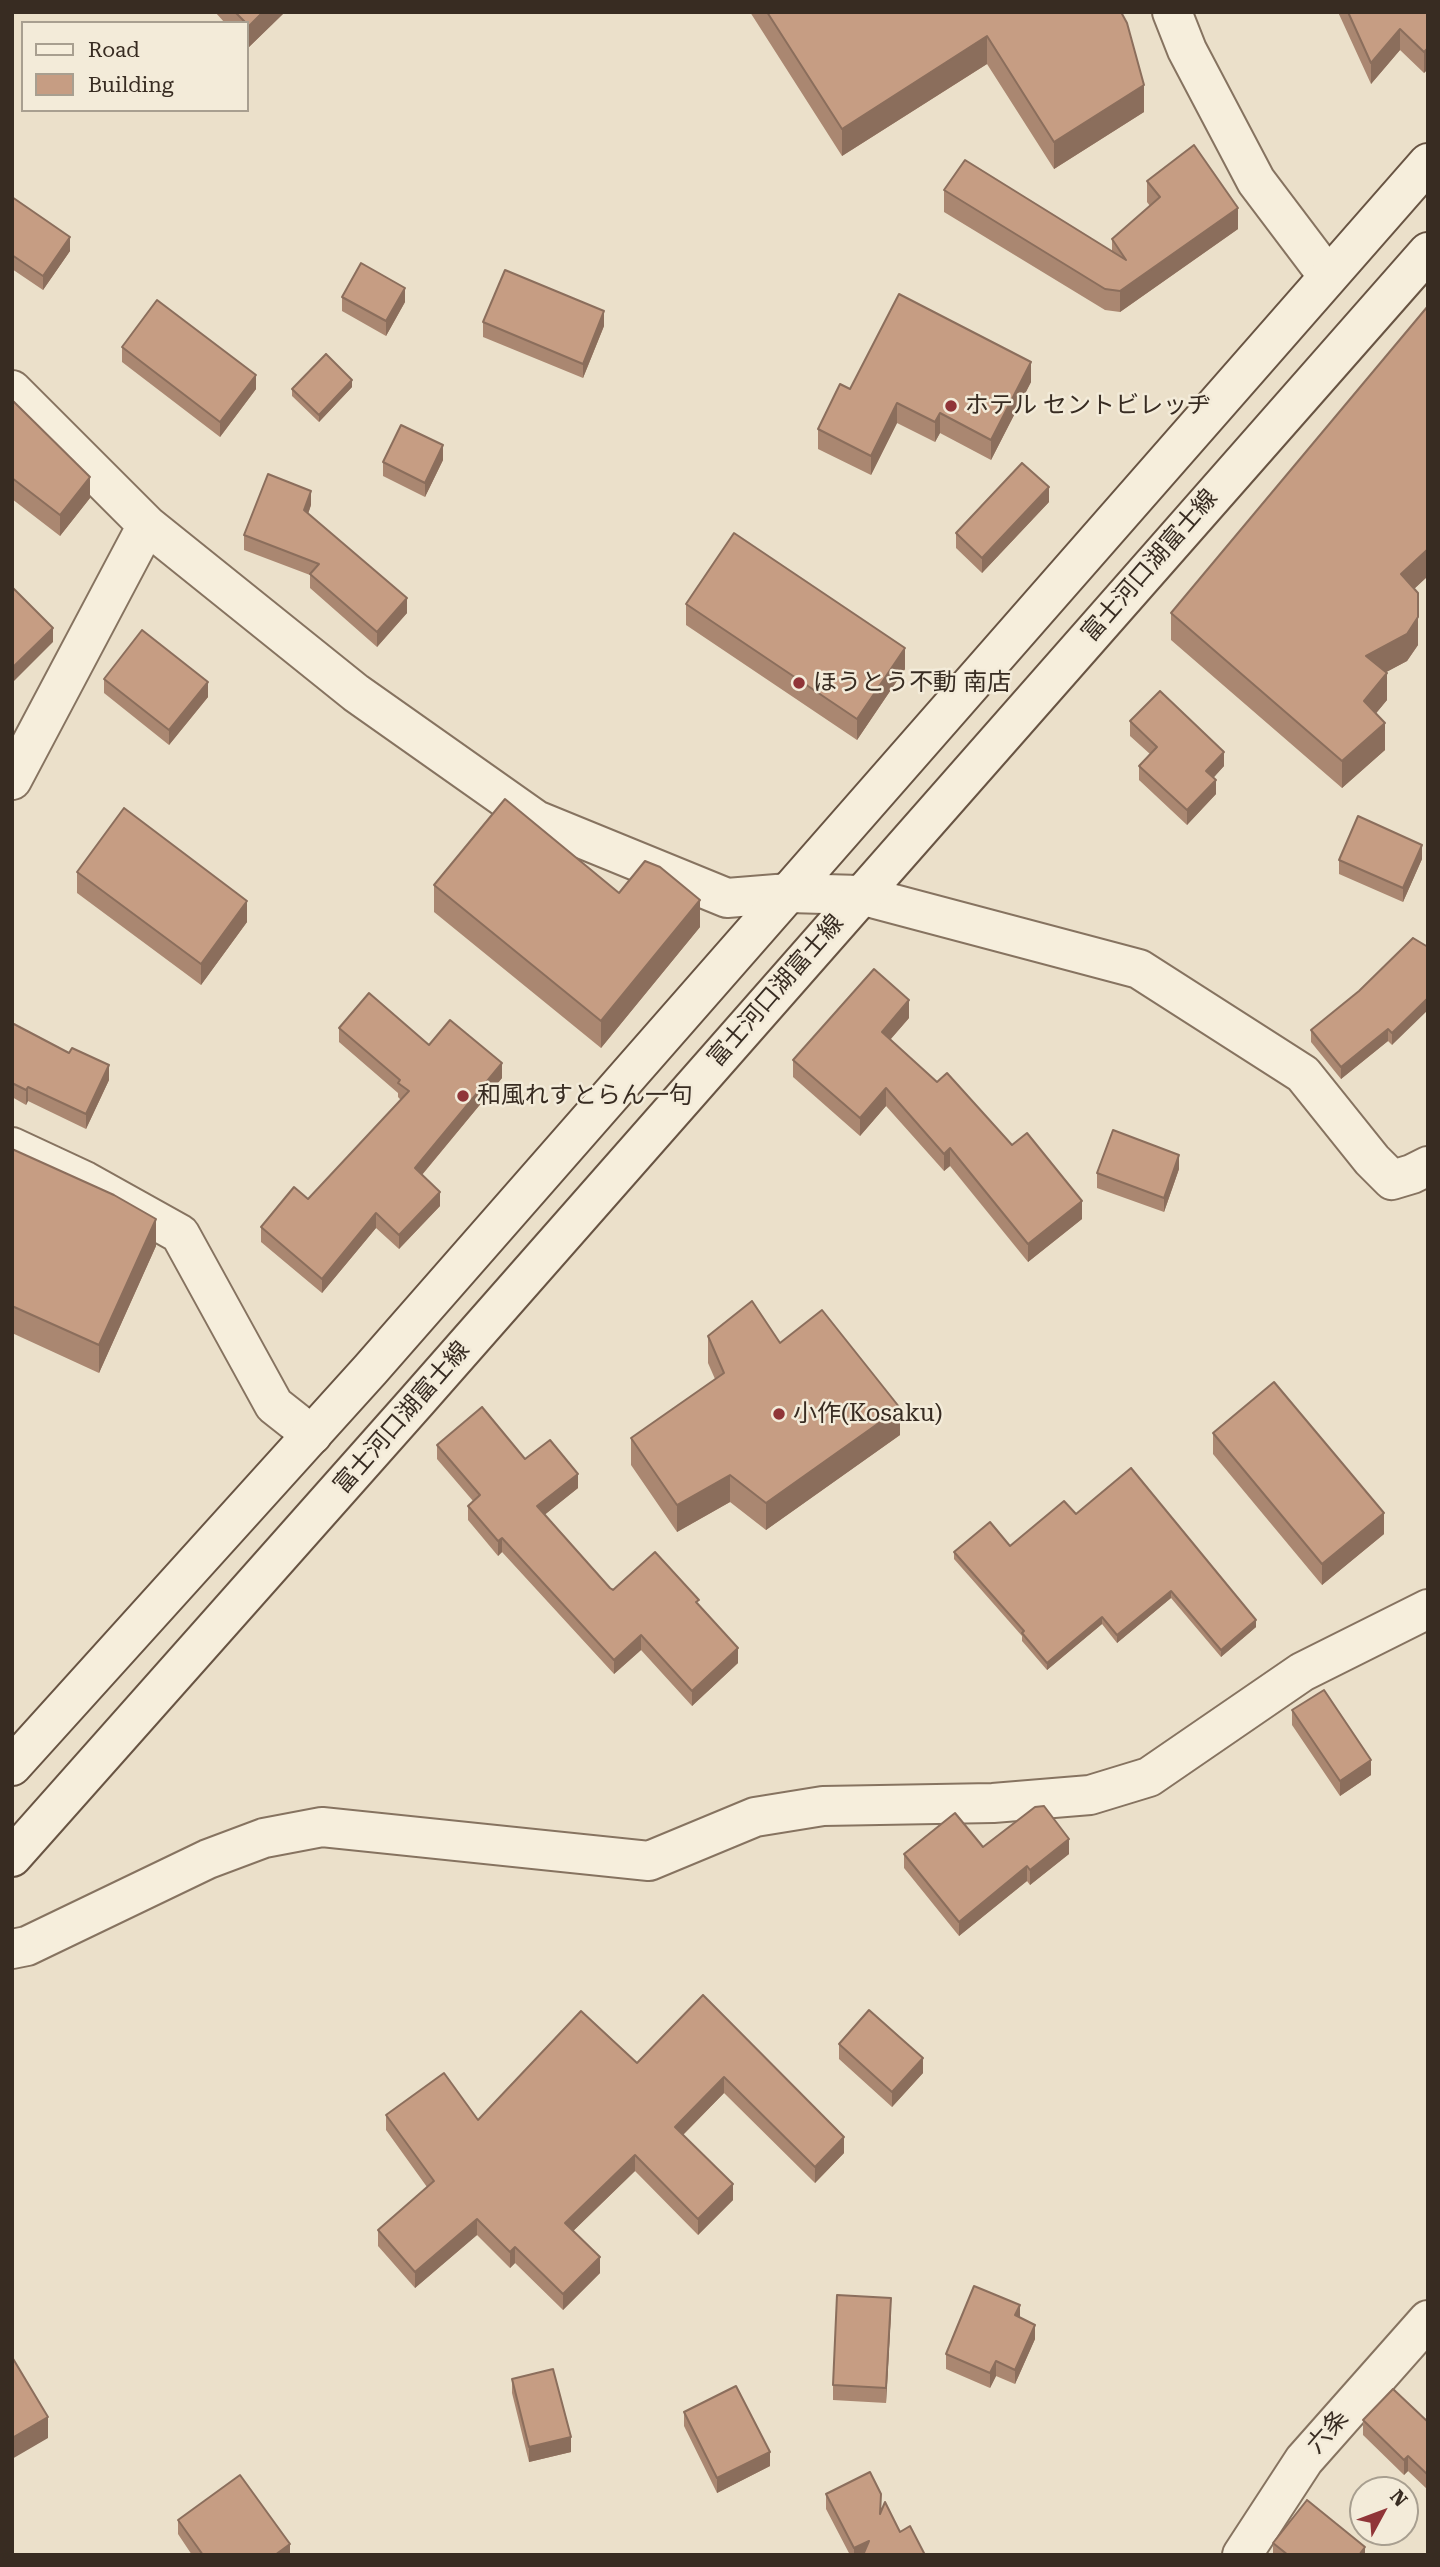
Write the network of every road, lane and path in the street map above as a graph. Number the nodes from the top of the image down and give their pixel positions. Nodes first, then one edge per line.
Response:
1 (1172, 12) edge
2 (1428, 163) edge
3 (1428, 252) edge
4 (1327, 275) junction
5 (12, 390) edge
6 (147, 525) junction
7 (12, 780) edge
8 (789, 893) junction
9 (860, 895) junction
10 (12, 1147) edge
11 (1428, 1166) edge
12 (312, 1434) junction
13 (1428, 1609) edge
14 (12, 1766) edge
15 (12, 1857) edge
16 (12, 1949) edge
17 (1428, 2320) edge
18 (1242, 2555) edge

1 - 4 street
2 - 4 street
3 - 9 street, 富士河口湖富士線
4 - 8 street
5 - 6 street
6 - 7 street
6 - 8 street
8 - 9 street
8 - 12 street
9 - 11 street
9 - 15 street, 富士河口湖富士線
10 - 12 street
12 - 14 street
13 - 16 street
17 - 18 street, 六条

